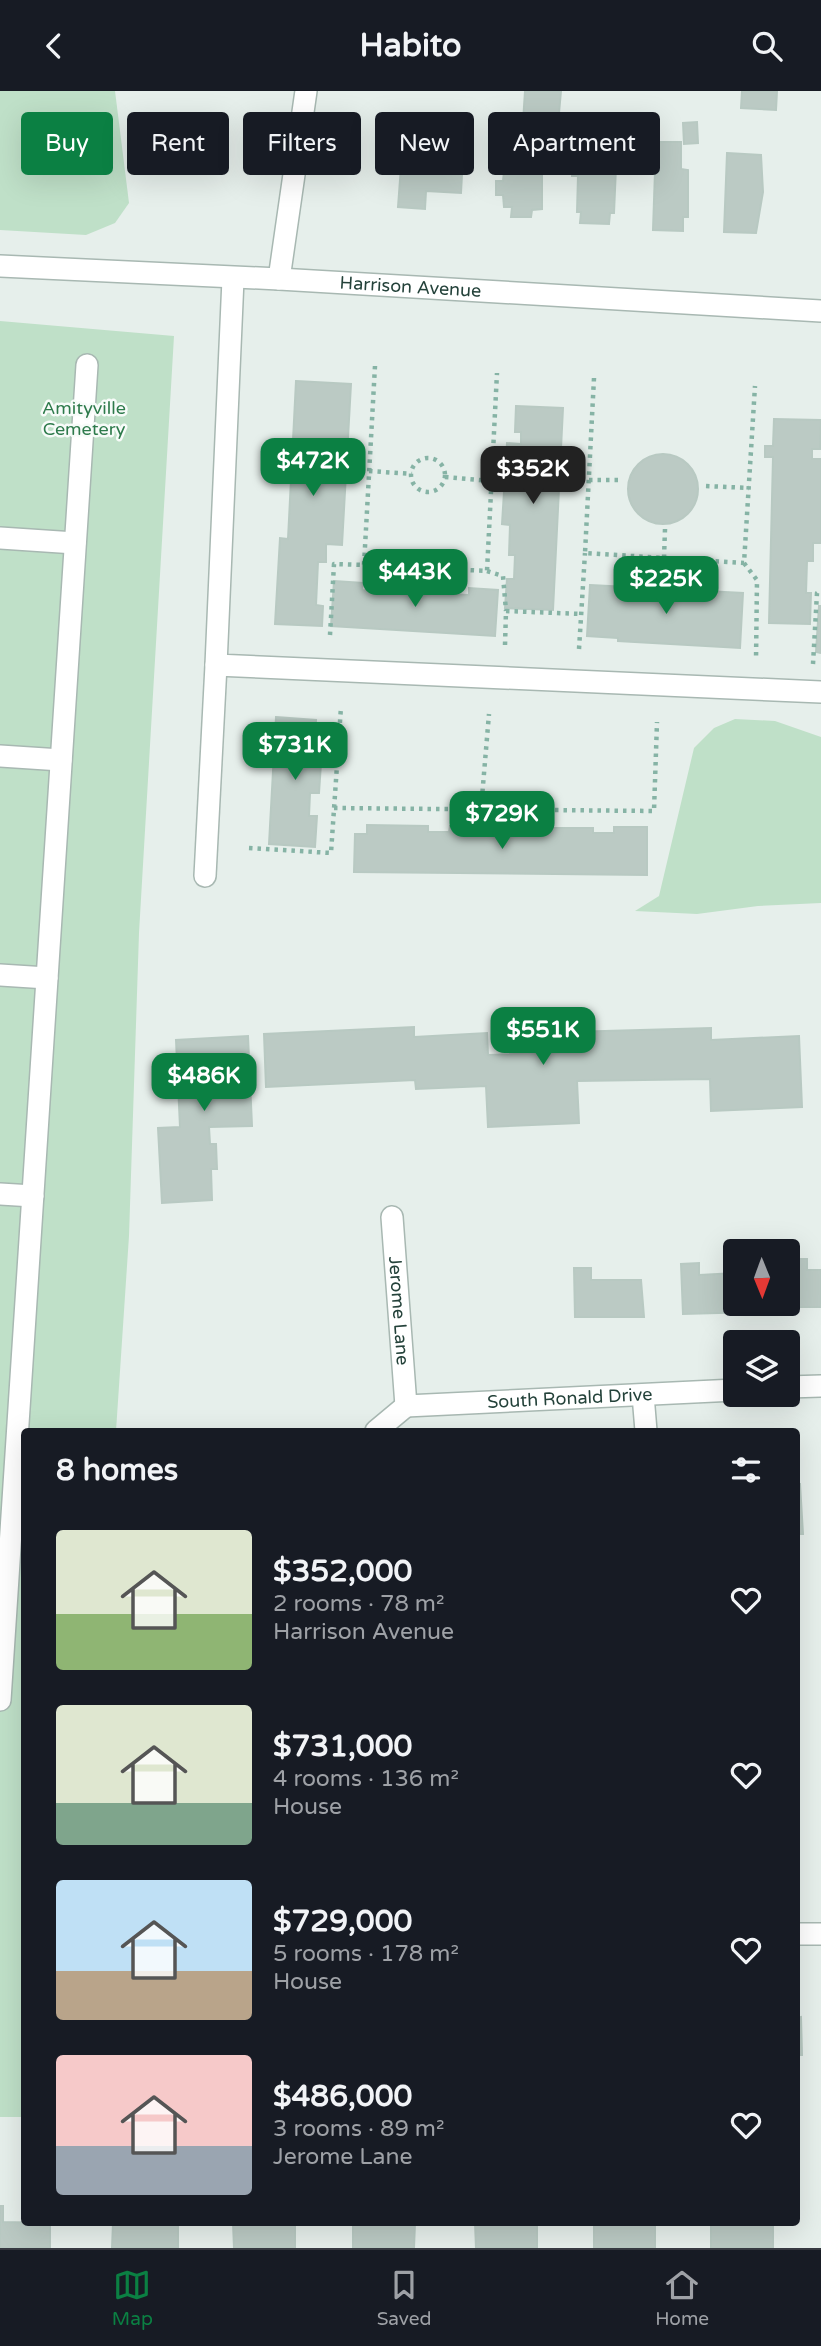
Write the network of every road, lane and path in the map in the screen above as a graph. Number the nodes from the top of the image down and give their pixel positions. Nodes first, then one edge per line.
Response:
1 (306, 91) edge
2 (0, 266) edge
3 (233, 279) junction
4 (279, 279) junction
5 (821, 311) edge
6 (87, 365) dead end
7 (375, 366) dead end
8 (497, 373) dead end
9 (594, 379) dead end
10 (755, 386) dead end
11 (369, 471) junction
12 (412, 474) junction
13 (445, 477) junction
14 (589, 479) junction
15 (622, 480) dead end
16 (492, 481) junction
17 (706, 486) dead end
18 (749, 488) junction
19 (665, 529) dead end
20 (0, 538) edge
21 (75, 543) junction
22 (585, 553) junction
23 (664, 558) junction
24 (744, 563) junction
25 (364, 565) junction
26 (487, 571) junction
27 (821, 590) edge
28 (506, 611) junction
29 (582, 614) junction
30 (330, 635) dead end
31 (505, 645) dead end
32 (579, 649) dead end
33 (756, 660) dead end
34 (813, 664) dead end
35 (216, 666) junction
36 (821, 692) edge
37 (341, 707) dead end
38 (489, 714) dead end
39 (657, 722) dead end
40 (0, 756) edge
41 (61, 760) junction
42 (334, 808) junction
43 (481, 809) junction
44 (249, 848) dead end
45 (205, 876) dead end
46 (0, 975) edge
47 (47, 978) junction
48 (0, 1194) edge
49 (33, 1196) junction
50 (391, 1217) dead end
51 (821, 1386) edge
52 (800, 1387) edge
53 (723, 1391) edge
54 (643, 1395) junction
55 (406, 1405) junction
56 (9, 1413) edge
57 (379, 1428) edge
58 (646, 1428) edge
59 (0, 1700) edge
60 (800, 1934) edge
61 (821, 1934) edge

1 - 4 street
2 - 3 street, Harrison Avenue
3 - 4 street, Harrison Avenue
3 - 35 street
4 - 5 street, Harrison Avenue
6 - 21 street
7 - 11 path
8 - 16 path
9 - 14 path
10 - 18 path
11 - 12 path
11 - 25 path
12 - 13 path
12 - 13 path
13 - 16 path
14 - 15 path
14 - 22 path
16 - 26 path
17 - 18 path
18 - 24 path
19 - 23 path
20 - 21 street
21 - 41 street
22 - 23 path
22 - 29 path
23 - 24 path
24 - 33 path
25 - 26 path
25 - 30 path
26 - 28 path
27 - 34 path
28 - 29 path
28 - 31 path
29 - 32 path
35 - 36 street
35 - 45 street
37 - 42 path
38 - 43 path
39 - 43 path
40 - 41 street
41 - 47 street
42 - 43 path
42 - 44 path
46 - 47 street
47 - 49 street
48 - 49 street
49 - 56 street
50 - 55 street, Jerome Lane
51 - 52 street
53 - 54 street, South Ronald Drive
54 - 55 street, South Ronald Drive
54 - 58 street
55 - 57 street
56 - 59 street
60 - 61 street

